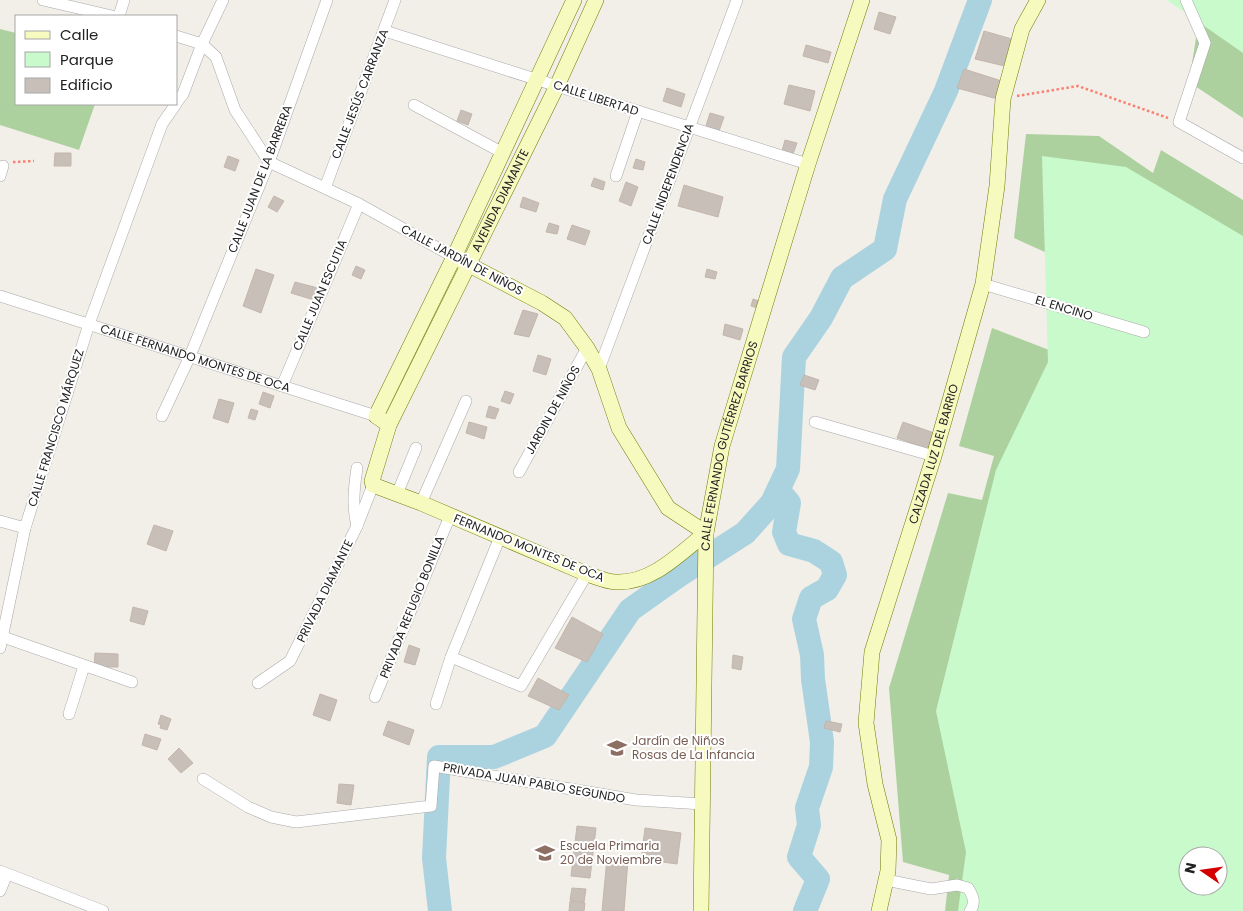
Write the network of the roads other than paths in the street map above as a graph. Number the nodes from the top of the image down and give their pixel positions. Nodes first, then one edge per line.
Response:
1 (43, 0) edge
2 (124, 0) edge
3 (222, 0) edge
4 (327, 0) edge
5 (395, 0) edge
6 (574, 0) edge
7 (596, 0) edge
8 (737, 0) edge
9 (862, 0) edge
10 (1038, 0) edge
11 (1186, 0) edge
12 (108, 15) edge
13 (119, 15) edge
14 (385, 31) junction
15 (178, 37) edge
16 (202, 44) junction
17 (537, 79) junction
18 (557, 86) junction
19 (178, 101) edge
20 (175, 105) edge
21 (414, 105) dead end
22 (638, 111) junction
23 (688, 127) junction
24 (503, 153) junction
25 (1243, 158) edge
26 (269, 162) junction
27 (808, 164) junction
28 (616, 176) dead end
29 (325, 188) junction
30 (359, 204) junction
31 (454, 257) junction
32 (469, 264) junction
33 (983, 284) junction
34 (0, 296) edge
35 (89, 324) junction
36 (1144, 332) dead end
37 (587, 348) junction
38 (190, 356) junction
39 (599, 369) junction
40 (282, 386) junction
41 (466, 401) dead end
42 (162, 416) dead end
43 (376, 416) junction
44 (815, 422) dead end
45 (389, 425) junction
46 (416, 448) dead end
47 (934, 456) junction
48 (357, 468) dead end
49 (519, 472) dead end
50 (373, 485) junction
51 (397, 494) junction
52 (421, 503) junction
53 (450, 516) junction
54 (0, 521) edge
55 (357, 526) junction
56 (25, 528) junction
57 (706, 533) junction
58 (500, 537) junction
59 (587, 574) junction
60 (1, 640) edge
61 (451, 658) junction
62 (84, 666) junction
63 (132, 682) dead end
64 (258, 683) dead end
65 (375, 697) dead end
66 (436, 704) dead end
67 (69, 714) dead end
68 (204, 779) dead end
69 (703, 804) junction
70 (4, 872) edge
71 (886, 880) junction
72 (0, 891) edge
73 (103, 911) edge
74 (701, 911) edge
75 (880, 911) edge
76 (970, 911) edge

1 - 12 street
2 - 13 street
3 - 16 street, CALLE FRANCISCO MÁRQUEZ
4 - 26 street, CALLE JUAN DE LA BARRERA
5 - 14 street, CALLE JESÚS CARRANZA
6 - 17 main road, AVENIDA DIAMANTE
7 - 18 main road, AVENIDA DIAMANTE
8 - 23 street, CALLE INDEPENDENCIA
9 - 27 main road, CALLE FERNANDO GUTIÉRREZ BARRIOS
10 - 33 main road, CALZADA LUZ DEL BARRIO
11 - 25 street
14 - 17 street, CALLE LIBERTAD
14 - 29 street, CALLE JESÚS CARRANZA
15 - 16 street
16 - 19 street, CALLE FRANCISCO MÁRQUEZ
16 - 26 street
17 - 18 street, CALLE LIBERTAD
17 - 24 main road, AVENIDA DIAMANTE
18 - 22 street, CALLE LIBERTAD
18 - 32 main road, AVENIDA DIAMANTE
20 - 35 street, CALLE FRANCISCO MÁRQUEZ
21 - 24 street
22 - 23 street, CALLE LIBERTAD
22 - 28 street
23 - 27 street, CALLE LIBERTAD
23 - 39 street, CALLE INDEPENDENCIA
24 - 31 main road, AVENIDA DIAMANTE
26 - 29 street, CALLE JARDÍN DE NIÑOS
26 - 38 street, CALLE JUAN DE LA BARRERA
27 - 57 main road, CALLE FERNANDO GUTIÉRREZ BARRIOS
29 - 30 street, CALLE JARDÍN DE NIÑOS
30 - 31 street, CALLE JARDÍN DE NIÑOS
30 - 40 street, CALLE JUAN ESCUTIA
31 - 32 main road, CALLE JARDÍN DE NIÑOS
31 - 43 main road, AVENIDA DIAMANTE
32 - 37 main road, CALLE JARDÍN DE NIÑOS
32 - 45 main road, AVENIDA DIAMANTE
33 - 36 street, EL ENCINO
33 - 47 main road, CALZADA LUZ DEL BARRIO
34 - 35 street, CALLE FERNANDO MONTES DE OCA
35 - 38 street, CALLE FERNANDO MONTES DE OCA
35 - 56 street, CALLE FRANCISCO MÁRQUEZ
37 - 39 main road, CALLE JARDÍN DE NIÑOS
37 - 49 street, JARDIN DE NIÑOS
38 - 40 street, CALLE FERNANDO MONTES DE OCA
38 - 42 street, CALLE JUAN DE LA BARRERA
39 - 57 main road, CALLE JARDÍN DE NIÑOS
40 - 43 street, CALLE FERNANDO MONTES DE OCA
41 - 52 street
43 - 45 main road, CALLE FERNANDO MONTES DE OCA
44 - 47 street
45 - 50 main road, AVENIDA DIAMANTE
46 - 51 street
47 - 71 main road, CALZADA LUZ DEL BARRIO
48 - 55 street
50 - 51 main road, FERNANDO MONTES DE OCA
50 - 55 street, PRIVADA DIAMANTE
51 - 52 main road, FERNANDO MONTES DE OCA
52 - 53 main road, FERNANDO MONTES DE OCA
53 - 58 main road, FERNANDO MONTES DE OCA
53 - 65 street, PRIVADA REFUGIO BONILLA
54 - 56 street
55 - 64 street, PRIVADA DIAMANTE
56 - 60 street, CALLE FRANCISCO MÁRQUEZ
57 - 59 main road, FERNANDO MONTES DE OCA
57 - 69 main road, CALLE FERNANDO GUTIÉRREZ BARRIOS
58 - 59 main road, FERNANDO MONTES DE OCA
58 - 61 street
59 - 61 street
60 - 62 street
61 - 66 street
62 - 63 street
62 - 67 street
68 - 69 street, PRIVADA JUAN PABLO SEGUNDO
69 - 74 main road, CALLE FERNANDO GUTIÉRREZ BARRIOS
70 - 72 street
70 - 73 street
71 - 75 main road, CALZADA LUZ DEL BARRIO
71 - 76 street

